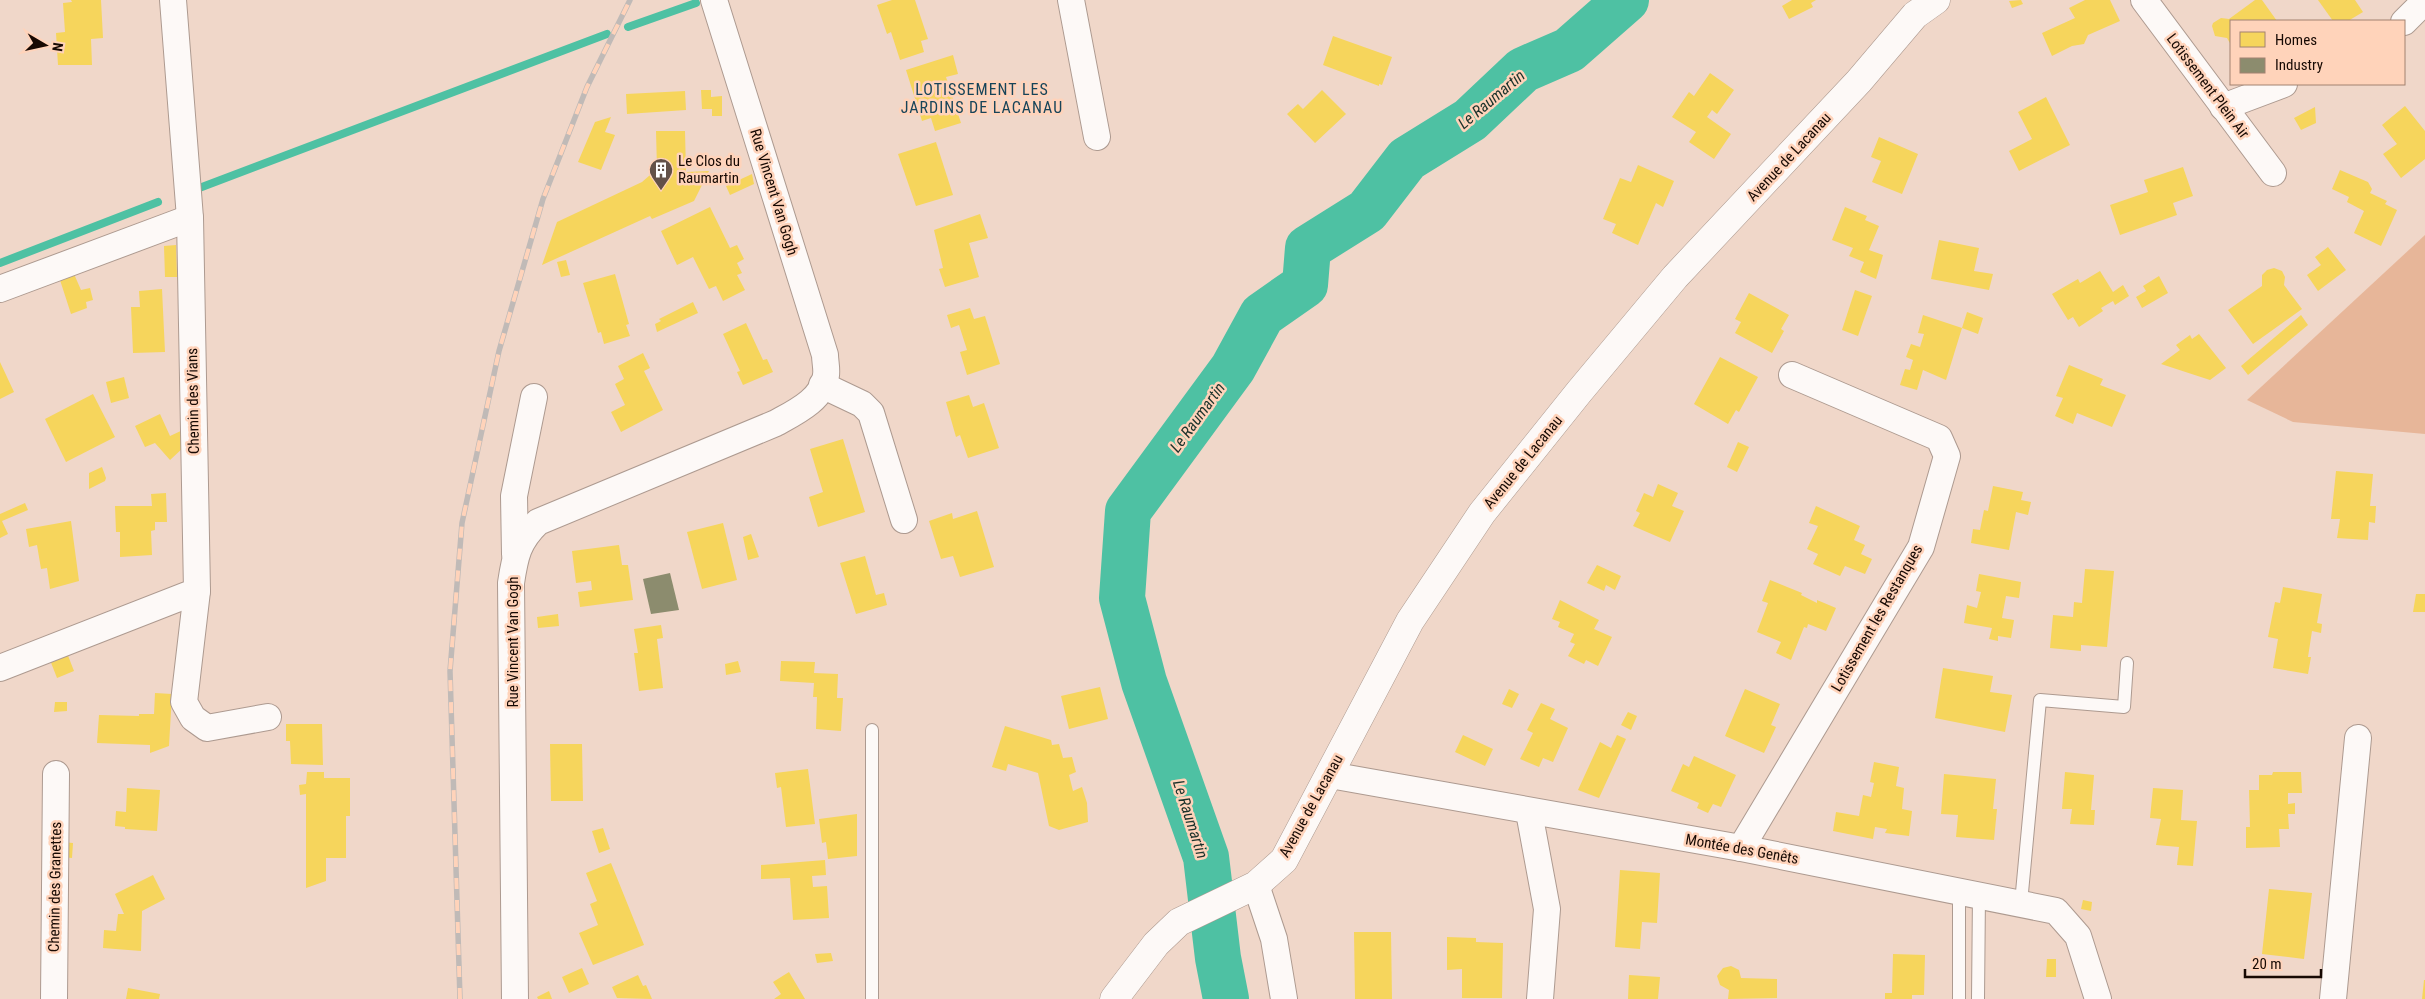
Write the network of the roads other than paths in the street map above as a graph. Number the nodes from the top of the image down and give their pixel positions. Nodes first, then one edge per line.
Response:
1 (173, 0) edge
2 (714, 0) edge
3 (1071, 0) edge
4 (1936, 0) edge
5 (2144, 0) edge
6 (2281, 85) edge
7 (2223, 107) junction
8 (1097, 137) dead end
9 (2273, 173) dead end
10 (190, 218) junction
11 (0, 289) edge
12 (1792, 375) dead end
13 (822, 386) junction
14 (534, 397) dead end
15 (904, 520) dead end
16 (514, 557) junction
17 (197, 591) junction
18 (2127, 663) dead end
19 (0, 668) edge
20 (268, 717) dead end
21 (872, 730) dead end
22 (2358, 738) dead end
23 (56, 774) dead end
24 (1330, 775) junction
25 (1529, 812) junction
26 (1741, 848) junction
27 (1256, 885) junction
28 (1969, 892) junction
29 (2021, 903) junction
30 (54, 999) edge
31 (515, 999) edge
32 (872, 999) edge
33 (1114, 999) edge
34 (1284, 999) edge
35 (1540, 999) edge
36 (1959, 999) edge
37 (1978, 999) edge
38 (2098, 999) edge
39 (2333, 999) edge

1 - 10 street, Chemin des Vians
2 - 13 street, Rue Vincent Van Gogh
3 - 8 street
4 - 24 street, Avenue de Lacanau
5 - 7 street, Lotissement Plein Air
6 - 7 street
7 - 9 street, Lotissement Plein Air
10 - 11 street
10 - 17 street, Chemin des Vians
12 - 26 street, Lotissement les Restanques
13 - 15 street
13 - 16 street, Rue Vincent Van Gogh
14 - 16 street
16 - 31 street, Rue Vincent Van Gogh
17 - 19 street
17 - 20 street, Chemin des Vians
18 - 29 lane
21 - 32 lane
22 - 39 street
23 - 30 street, Chemin des Granettes
24 - 25 street, Montée des Genêts
24 - 27 street, Avenue de Lacanau
25 - 26 street, Montée des Genêts
25 - 35 street
26 - 28 street, Montée des Genêts
27 - 33 street, Avenue de Lacanau
27 - 34 street
28 - 29 street, Montée des Genêts
28 - 36 lane
28 - 37 lane
29 - 38 street, Montée des Genêts

